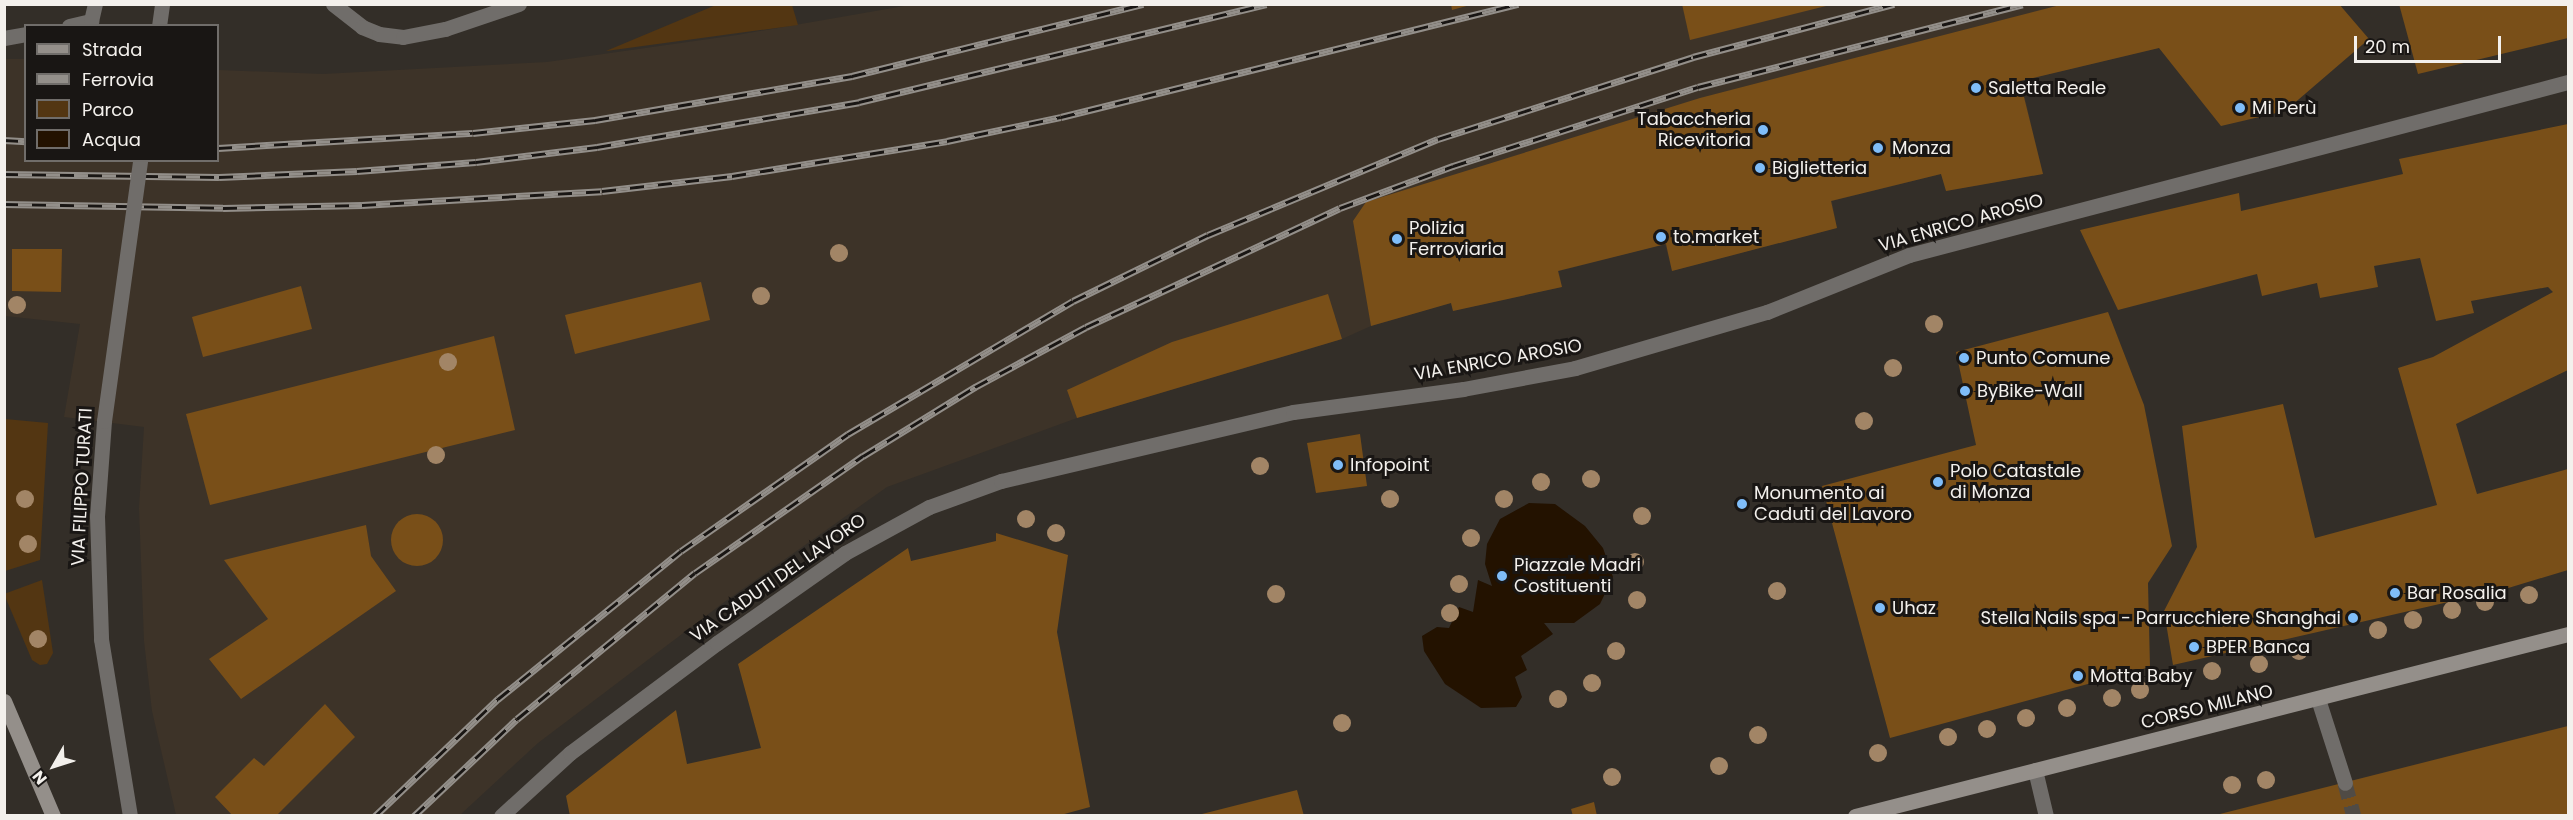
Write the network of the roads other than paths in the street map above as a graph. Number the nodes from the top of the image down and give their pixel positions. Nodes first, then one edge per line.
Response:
1 (95, 4) edge
2 (162, 4) edge
3 (333, 4) edge
4 (519, 4) edge
5 (78, 24) edge
6 (159, 24) edge
7 (24, 34) edge
8 (4, 38) edge
9 (2568, 82) edge
10 (140, 162) edge
11 (1366, 403) joint
12 (2568, 634) edge
13 (2318, 699) junction
14 (4, 701) edge
15 (2035, 770) junction
16 (2345, 783) tunnel mouth
17 (132, 814) edge
18 (53, 816) edge
19 (501, 816) edge
20 (1855, 816) edge
21 (2046, 816) edge

1 - 5 street
2 - 6 street
3 - 4 street
7 - 8 street
9 - 11 street, VIA ENRICO AROSIO
10 - 17 street, VIA FILIPPO TURATI, bridge
11 - 19 street, VIA CADUTI DEL LAVORO
12 - 13 main road, CORSO MILANO
13 - 15 main road, CORSO MILANO
13 - 16 street
14 - 18 main road
15 - 20 main road, CORSO MILANO
15 - 21 street

